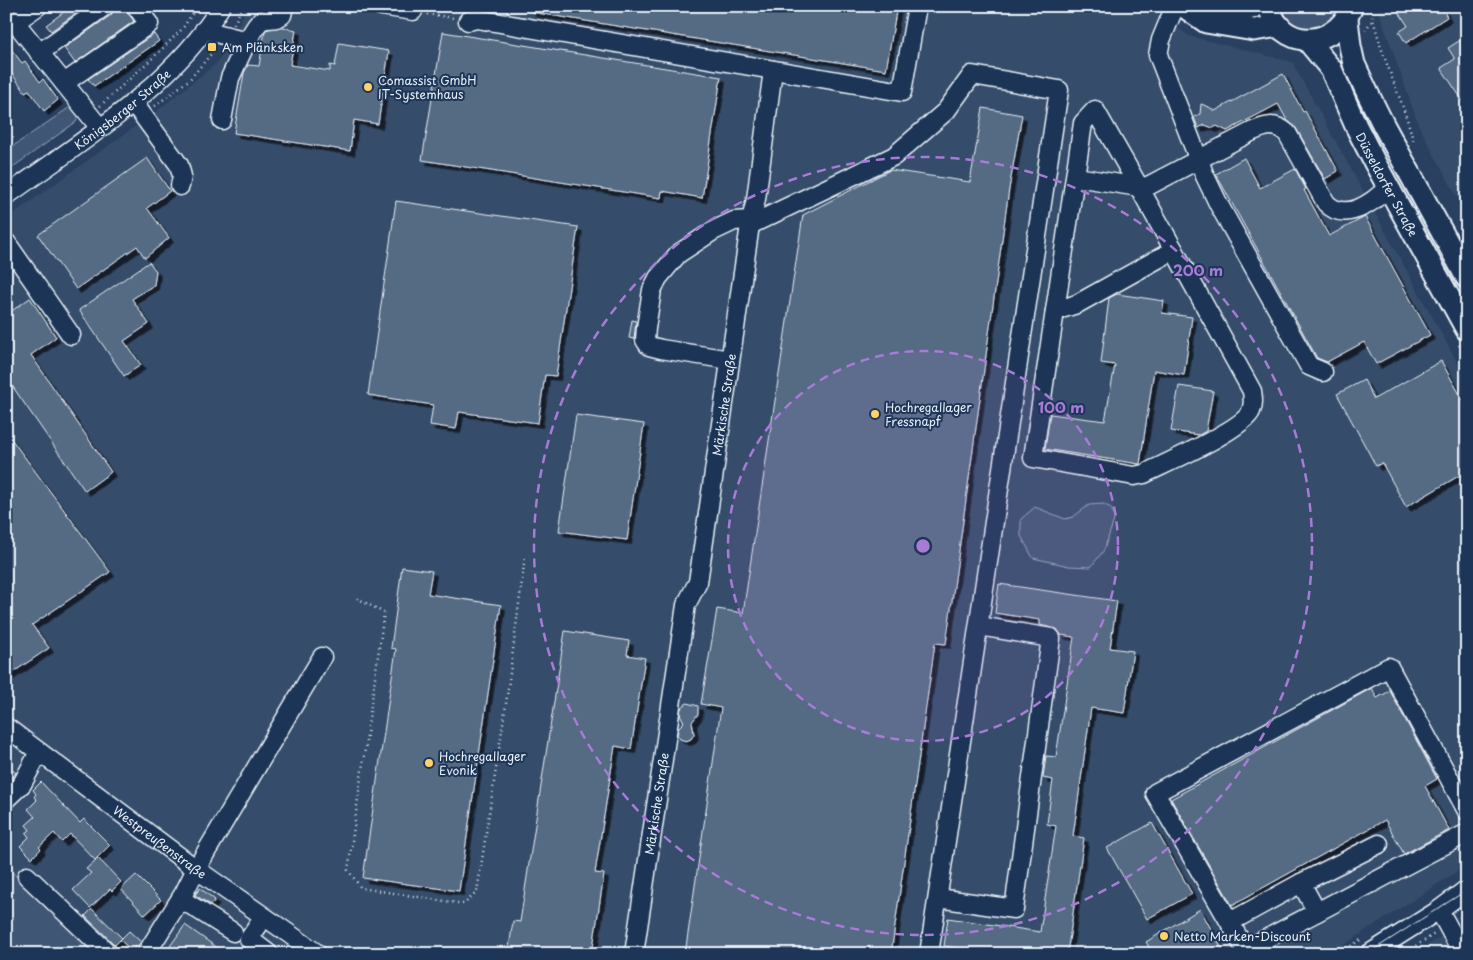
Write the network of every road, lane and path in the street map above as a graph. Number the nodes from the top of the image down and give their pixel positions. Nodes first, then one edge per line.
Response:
1 (38, 6) edge
2 (105, 6) edge
3 (136, 6) edge
4 (192, 6) edge
5 (221, 6) edge
6 (284, 6) edge
7 (381, 6) edge
8 (917, 6) edge
9 (1256, 6) edge
10 (1270, 6) edge
11 (1371, 6) edge
12 (1182, 7) edge
13 (413, 11) joint
14 (1349, 13) edge
15 (475, 16) edge
16 (11, 20) edge
17 (1279, 26) junction
18 (204, 30) junction
19 (1307, 40) junction
20 (247, 41) junction
21 (39, 53) junction
22 (774, 70) junction
23 (64, 83) junction
24 (133, 102) junction
25 (222, 120) dead end
26 (95, 122) junction
27 (6, 129) edge
28 (15, 140) dead end
29 (1415, 147) dead end
30 (1199, 160) junction
31 (1076, 177) junction
32 (180, 186) dead end
33 (1139, 187) junction
34 (1388, 187) junction
35 (6, 196) edge
36 (750, 222) junction
37 (6, 242) edge
38 (1174, 250) junction
39 (1467, 278) edge
40 (1055, 311) junction
41 (1467, 330) edge
42 (71, 335) dead end
43 (730, 360) junction
44 (1323, 372) dead end
45 (525, 557) dead end
46 (357, 598) dead end
47 (979, 626) junction
48 (322, 657) dead end
49 (6, 727) edge
50 (39, 752) junction
51 (6, 799) edge
52 (1467, 811) edge
53 (1467, 833) edge
54 (1379, 844) dead end
55 (196, 869) junction
56 (27, 876) dead end
57 (1301, 883) junction
58 (1467, 889) edge
59 (1467, 895) edge
60 (938, 898) junction
61 (181, 899) junction
62 (1439, 910) junction
63 (1317, 912) junction
64 (264, 917) junction
65 (1230, 922) junction
66 (233, 932) dead end
67 (1247, 952) edge
68 (314, 953) edge
69 (109, 954) edge
70 (146, 954) edge
71 (269, 954) edge
72 (634, 954) edge
73 (929, 954) edge
74 (1370, 954) edge
75 (1463, 954) edge

1 - 16 street
2 - 21 street
3 - 23 street
4 - 26 path
5 - 18 street, Königsberger Straße
6 - 20 street
7 - 13 street
8 - 22 street
9 - 12 main road
10 - 17 main road
11 - 29 path
12 - 17 main road
12 - 30 street
13 - 15 path
14 - 19 main road
14 - 39 main road, Düsseldorfer Straße
15 - 22 street
16 - 21 street
17 - 19 main road
18 - 20 street
18 - 24 street, Königsberger Straße
19 - 34 main road, Düsseldorfer Straße
20 - 25 street
21 - 23 street
22 - 36 street, Märkische Straße
23 - 26 street
24 - 26 street, Königsberger Straße
24 - 32 street
26 - 35 street, Königsberger Straße
27 - 28 path
30 - 33 street
30 - 34 street
30 - 44 street
31 - 33 street
31 - 33 street
31 - 40 street
33 - 38 street
34 - 41 main road, Düsseldorfer Straße
36 - 43 street, Märkische Straße
36 - 43 street
36 - 47 street
37 - 42 street
38 - 40 street
38 - 40 street
43 - 72 street, Märkische Straße
45 - 46 path
47 - 60 street
47 - 60 street
48 - 55 street
49 - 50 street, Westpreußenstraße
50 - 51 street
50 - 55 street, Westpreußenstraße
52 - 65 street
53 - 63 street
54 - 57 street
55 - 61 street
55 - 64 street, Westpreußenstraße
56 - 69 street
57 - 63 street
57 - 65 street
58 - 62 street
59 - 62 street
60 - 73 street
61 - 66 street
61 - 70 street
62 - 74 street
62 - 75 street
63 - 67 street
64 - 68 street, Westpreußenstraße
64 - 71 street
65 - 67 street

